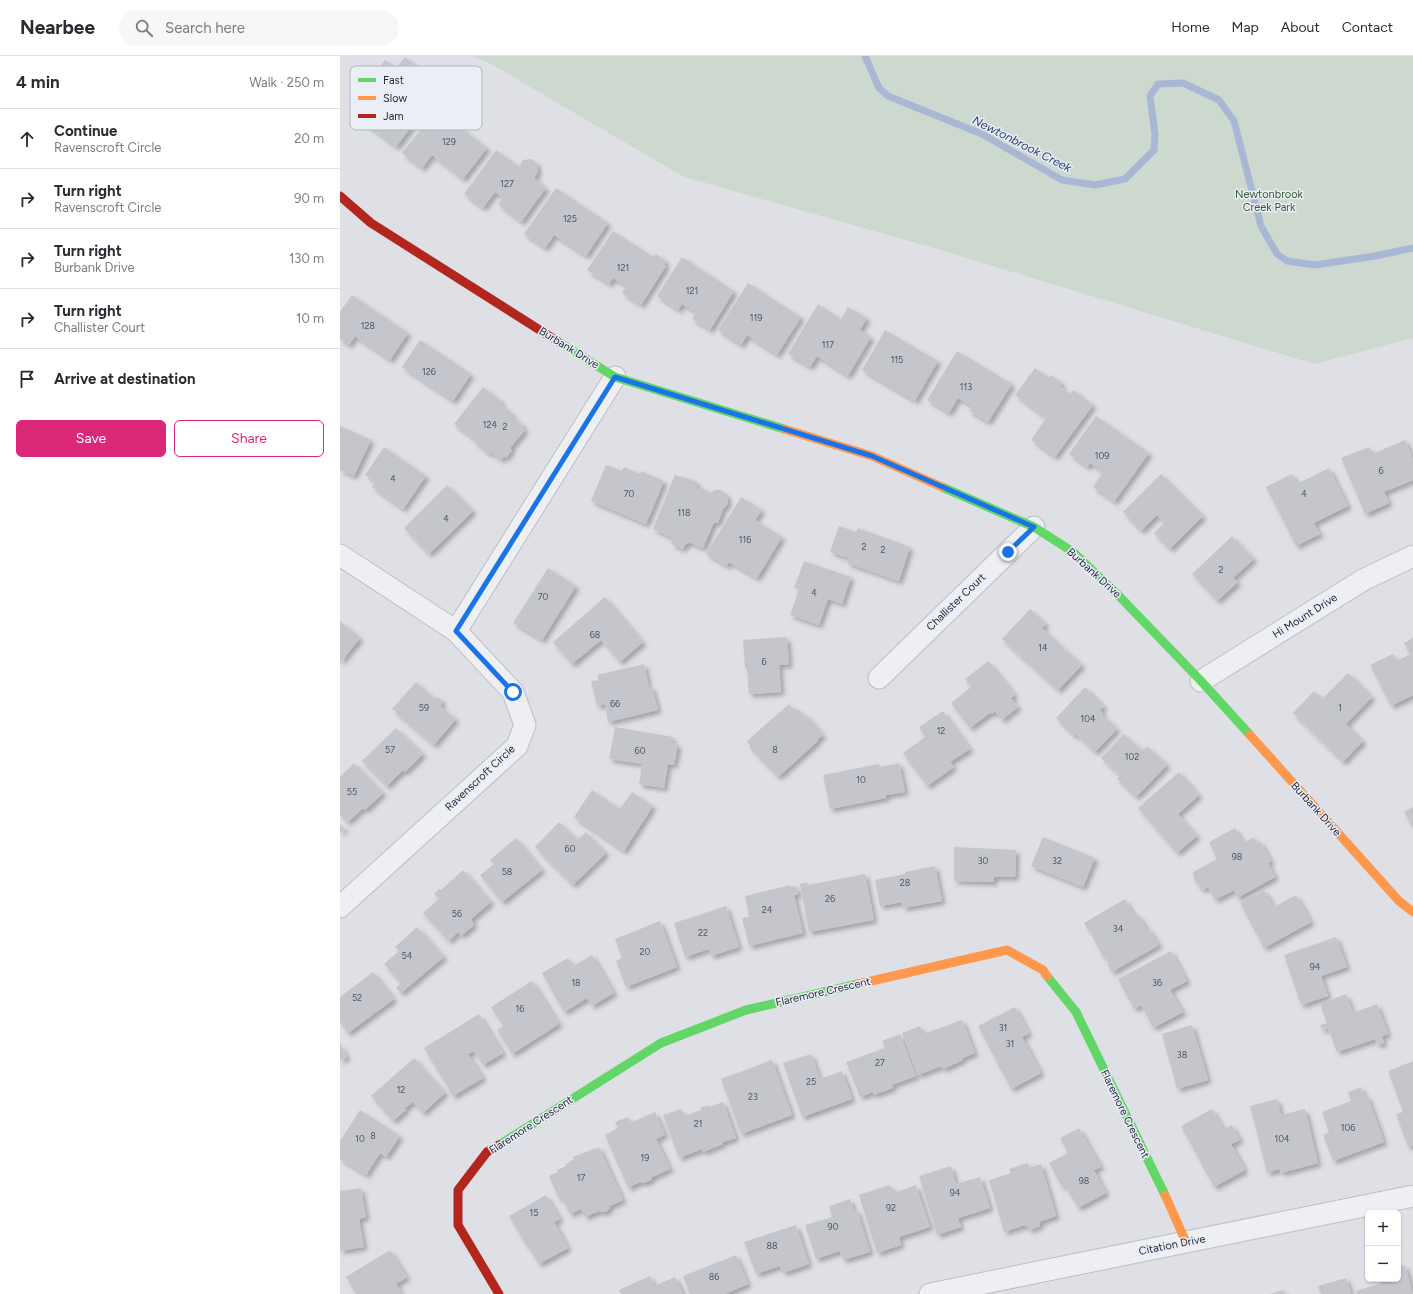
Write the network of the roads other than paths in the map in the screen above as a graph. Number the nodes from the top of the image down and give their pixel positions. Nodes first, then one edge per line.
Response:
1 (340, 197) edge
2 (615, 377) junction
3 (1034, 527) junction
4 (340, 555) edge
5 (1413, 556) edge
6 (456, 631) junction
7 (879, 678) dead end
8 (1200, 681) junction
9 (340, 906) edge
10 (1413, 912) edge
11 (1413, 1196) edge
12 (1186, 1242) junction
13 (499, 1294) edge
14 (930, 1294) edge

1 - 2 street, Burbank Drive
2 - 3 street, Burbank Drive
2 - 6 street
3 - 7 street, Challister Court
3 - 8 street, Burbank Drive
4 - 6 street, Ravenscroft Circle
5 - 8 street, Hi Mount Drive
6 - 9 street, Ravenscroft Circle
8 - 10 street, Burbank Drive
11 - 12 street, Citation Drive
12 - 13 street, Flaremore Crescent
12 - 14 street, Citation Drive

